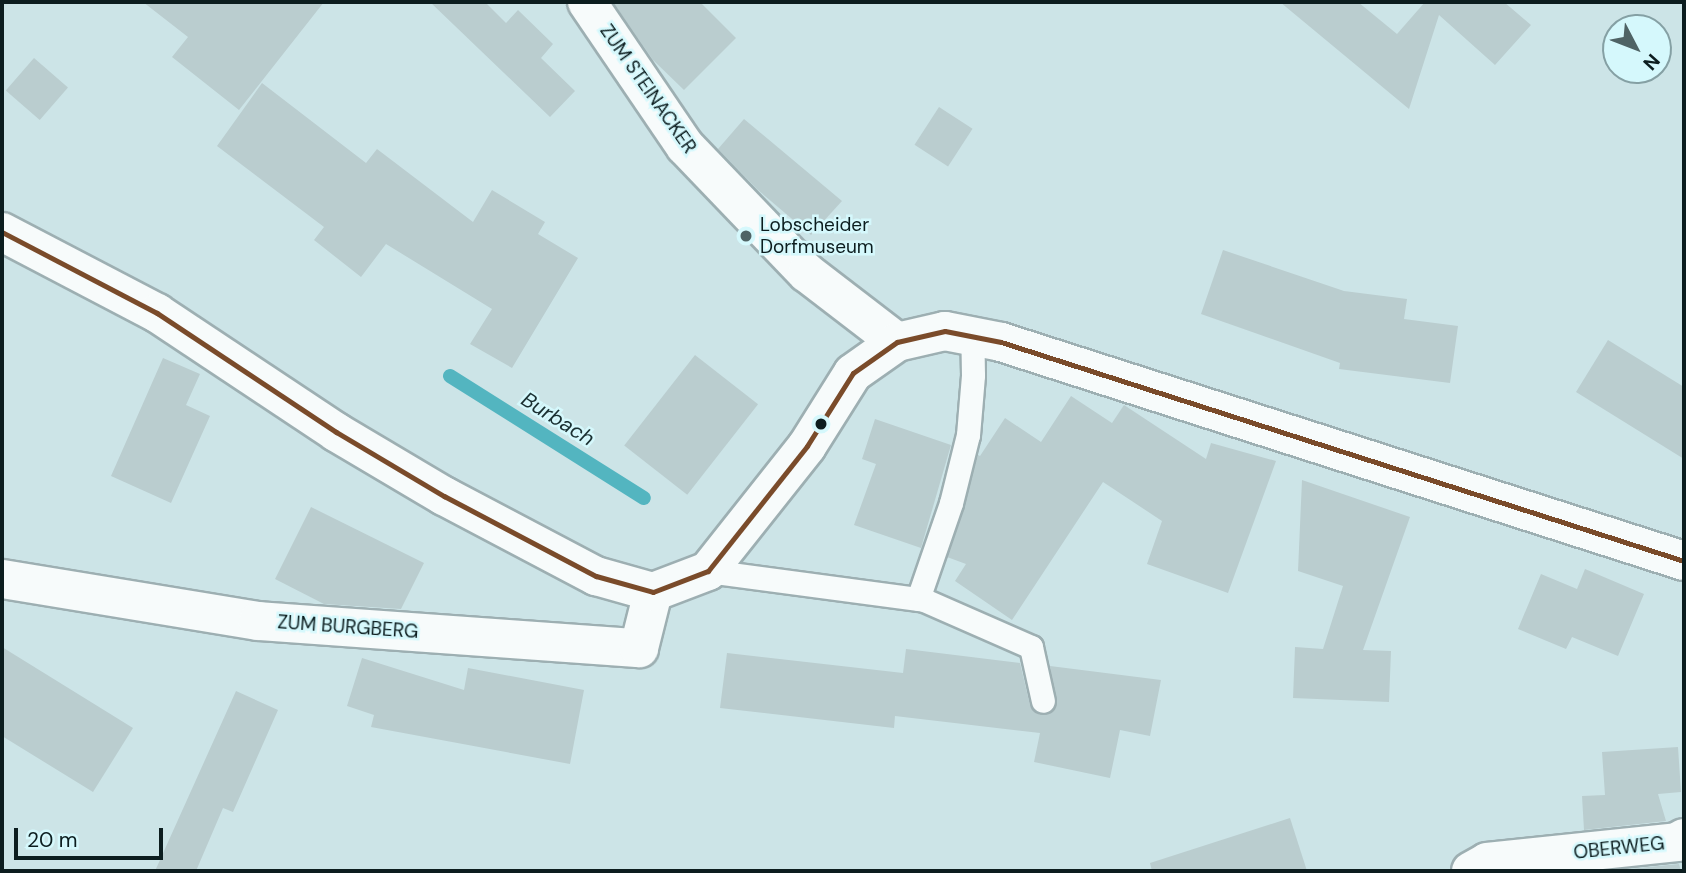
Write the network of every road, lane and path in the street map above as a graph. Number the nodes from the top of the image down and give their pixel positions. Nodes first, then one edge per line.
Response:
1 (587, 2) edge
2 (2, 232) edge
3 (972, 336) junction
4 (897, 342) junction
5 (1684, 561) edge
6 (708, 571) junction
7 (2, 579) edge
8 (653, 592) junction
9 (918, 599) junction
10 (1043, 701) dead end
11 (1684, 838) edge
12 (1471, 871) edge

1 - 4 street, ZUM STEINACKER
2 - 8 street
3 - 4 street
3 - 5 street
3 - 9 lane
4 - 6 street
6 - 8 street
6 - 9 lane
7 - 8 street, ZUM BURGBERG
9 - 10 lane
11 - 12 street, OBERWEG

